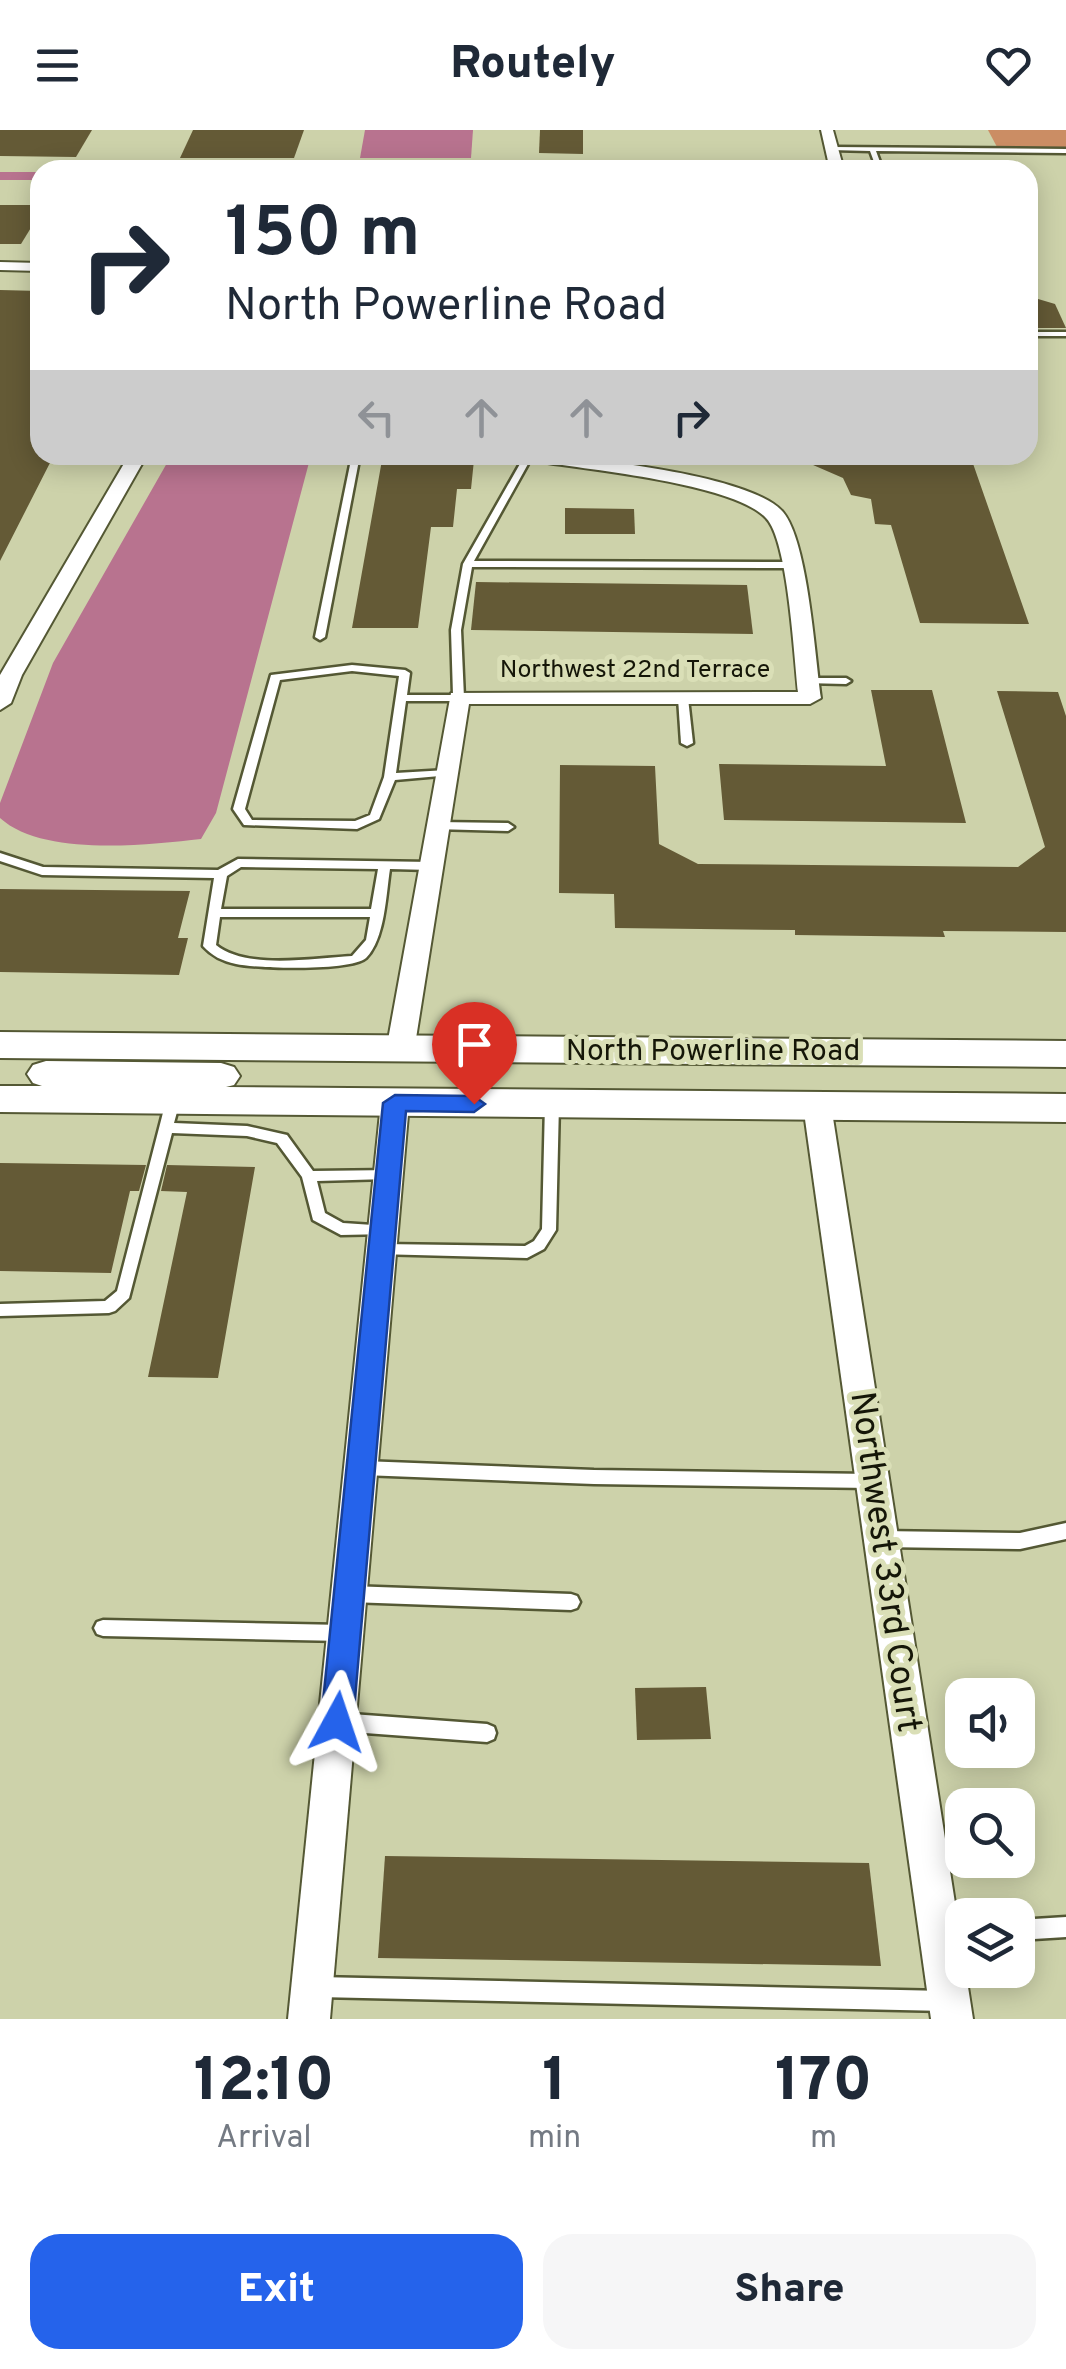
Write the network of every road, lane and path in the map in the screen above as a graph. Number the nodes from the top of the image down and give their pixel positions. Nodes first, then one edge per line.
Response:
1 (826, 130) edge
2 (833, 148) junction
3 (872, 149) junction
4 (1066, 151) edge
5 (835, 160) edge
6 (876, 160) edge
7 (0, 266) edge
8 (30, 267) edge
9 (1038, 334) edge
10 (1066, 334) edge
11 (132, 465) edge
12 (354, 465) edge
13 (522, 465) edge
14 (587, 465) edge
15 (468, 564) junction
16 (792, 565) junction
17 (320, 637) dead end
18 (846, 681) dead end
19 (809, 689) junction
20 (403, 698) junction
21 (459, 698) junction
22 (684, 698) junction
23 (0, 702) edge
24 (686, 743) dead end
25 (447, 773) junction
26 (390, 776) junction
27 (438, 826) junction
28 (508, 827) dead end
29 (0, 857) edge
30 (385, 866) junction
31 (431, 866) junction
32 (221, 874) junction
33 (376, 912) junction
34 (214, 913) junction
35 (0, 1045) edge
36 (400, 1051) junction
37 (855, 1052) junction
38 (1066, 1054) edge
39 (0, 1075) edge
40 (0, 1099) edge
41 (395, 1103) junction
42 (552, 1104) junction
43 (817, 1105) junction
44 (1066, 1108) edge
45 (170, 1115) junction
46 (388, 1174) junction
47 (308, 1176) junction
48 (382, 1240) junction
49 (0, 1310) edge
50 (360, 1468) junction
51 (872, 1482) junction
52 (1066, 1531) edge
53 (880, 1539) junction
54 (349, 1594) junction
55 (571, 1602) dead end
56 (103, 1628) dead end
57 (345, 1633) junction
58 (337, 1722) junction
59 (487, 1733) dead end
60 (945, 1900) edge
61 (1066, 1928) edge
62 (1035, 1929) edge
63 (311, 2003) edge
64 (950, 2010) edge

1 - 2 street
2 - 3 lane
2 - 5 street
3 - 4 lane
3 - 6 lane
7 - 8 street
9 - 10 lane
11 - 23 street
12 - 17 lane
13 - 15 lane
14 - 16 street
15 - 16 lane
15 - 21 lane
16 - 19 street
18 - 19 lane
19 - 22 street, Northwest 22nd Terrace
20 - 21 lane
20 - 26 lane
20 - 26 lane
21 - 22 street, Northwest 22nd Terrace
21 - 25 street
22 - 24 lane
25 - 26 lane
25 - 27 street
27 - 28 lane
27 - 31 street
29 - 32 lane
30 - 31 lane
30 - 32 lane
30 - 33 lane
31 - 36 street
32 - 34 lane
33 - 34 lane
33 - 34 lane
35 - 36 main road, North Powerline Road
36 - 37 main road, North Powerline Road
36 - 39 main road
37 - 38 main road, North Powerline Road
37 - 41 main road
40 - 45 main road, North Powerline Road
41 - 42 main road, North Powerline Road
41 - 45 main road, North Powerline Road
41 - 46 street
42 - 43 main road, North Powerline Road
42 - 48 lane
43 - 44 main road, North Powerline Road
43 - 51 street, Northwest 33rd Court
45 - 47 lane
45 - 49 lane
46 - 47 lane
46 - 48 street
47 - 48 lane
48 - 50 street
50 - 51 lane
50 - 54 street
51 - 53 street, Northwest 33rd Court
52 - 53 lane
53 - 60 street, Northwest 33rd Court
54 - 55 lane
54 - 57 street
56 - 57 lane
57 - 58 street
58 - 59 lane
58 - 63 street
61 - 62 lane
63 - 64 lane

